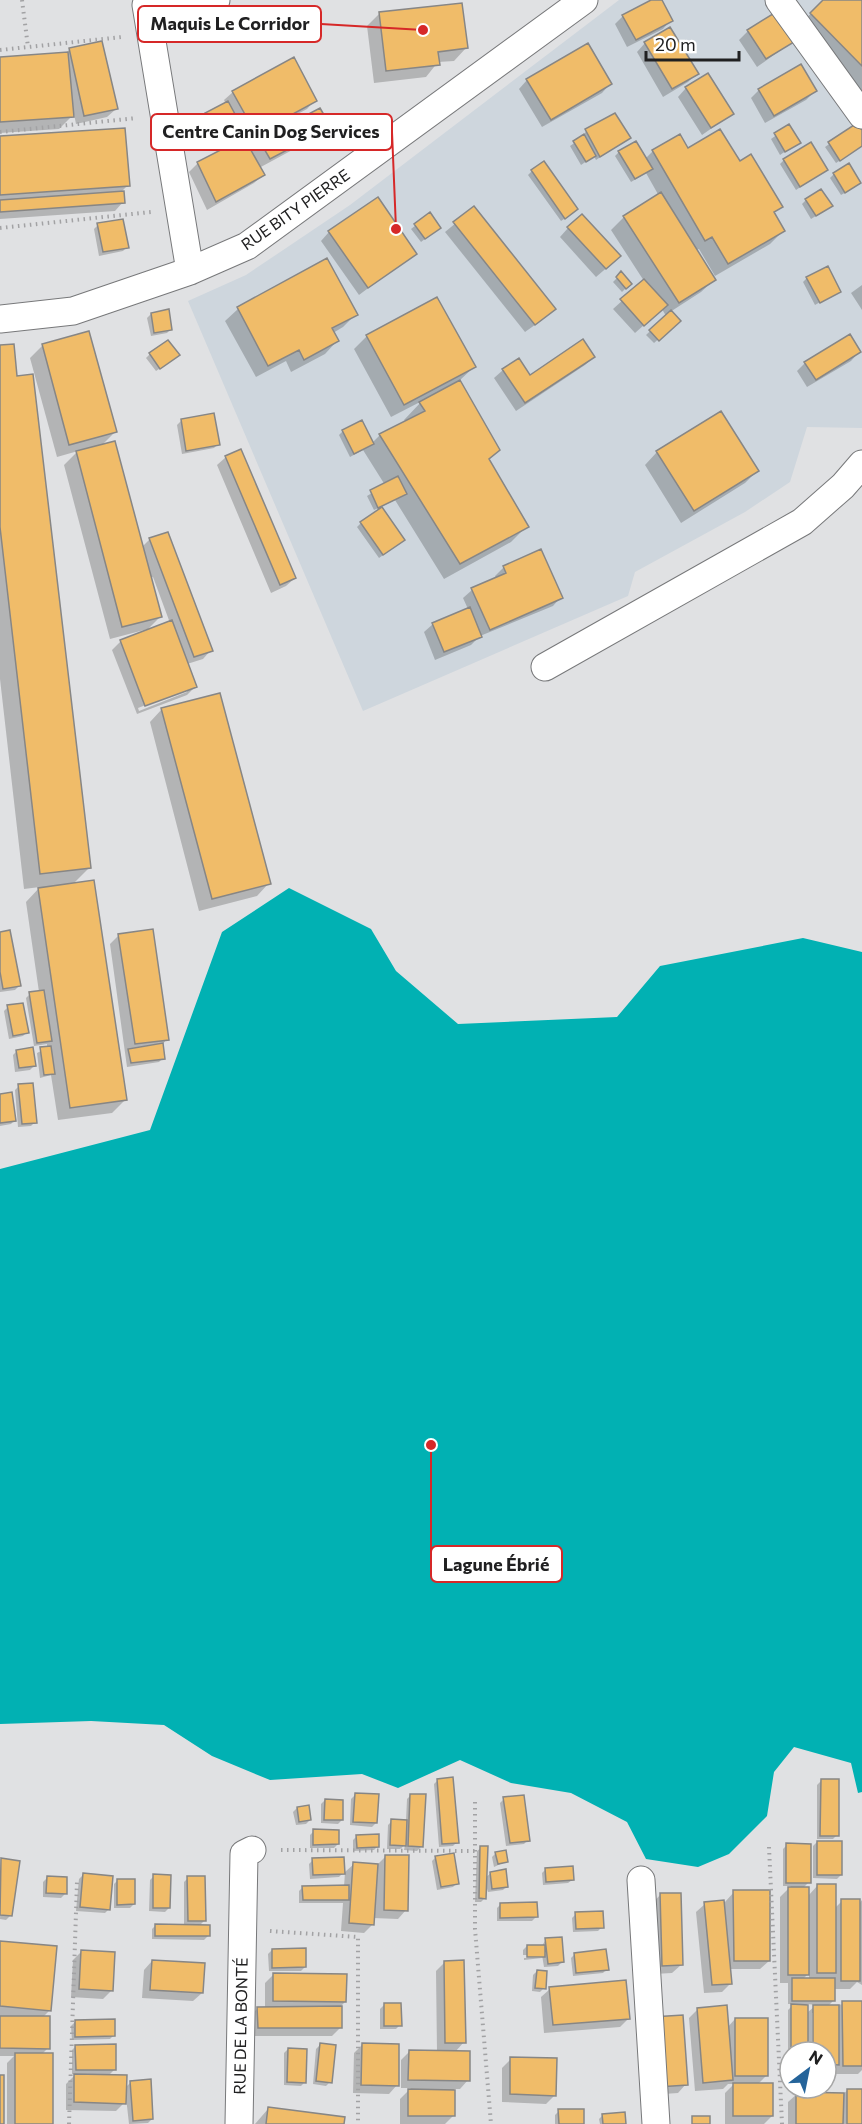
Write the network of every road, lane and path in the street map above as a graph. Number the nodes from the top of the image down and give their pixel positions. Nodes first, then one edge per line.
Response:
1 (22, 0) edge
2 (216, 0) edge
3 (584, 0) edge
4 (779, 0) edge
5 (143, 3) edge
6 (150, 34) junction
7 (27, 47) junction
8 (0, 50) edge
9 (164, 115) junction
10 (862, 115) edge
11 (0, 132) edge
12 (180, 208) junction
13 (0, 228) edge
14 (190, 271) junction
15 (0, 319) edge
16 (862, 464) edge
17 (544, 667) dead end
18 (475, 1802) dead end
19 (769, 1847) dead end
20 (252, 1850) joint
21 (475, 1851) junction
22 (641, 1880) dead end
23 (77, 1882) dead end
24 (242, 1929) junction
25 (69, 2124) edge
26 (239, 2124) edge
27 (358, 2124) edge
28 (490, 2124) edge
29 (657, 2124) edge
30 (782, 2124) edge

1 - 7 path
2 - 5 street
3 - 14 street, RUE BITY PIERRE
4 - 10 street
5 - 6 street
6 - 7 path
6 - 9 street
7 - 8 path
9 - 11 path
9 - 12 street
12 - 13 path
12 - 14 street
14 - 15 street, RUE BITY PIERRE
16 - 17 street
18 - 21 path
19 - 30 path
20 - 21 path
20 - 24 street, RUE DE LA BONTÉ
21 - 28 path
22 - 29 street
23 - 25 path
24 - 26 street, RUE DE LA BONTÉ
24 - 27 path

